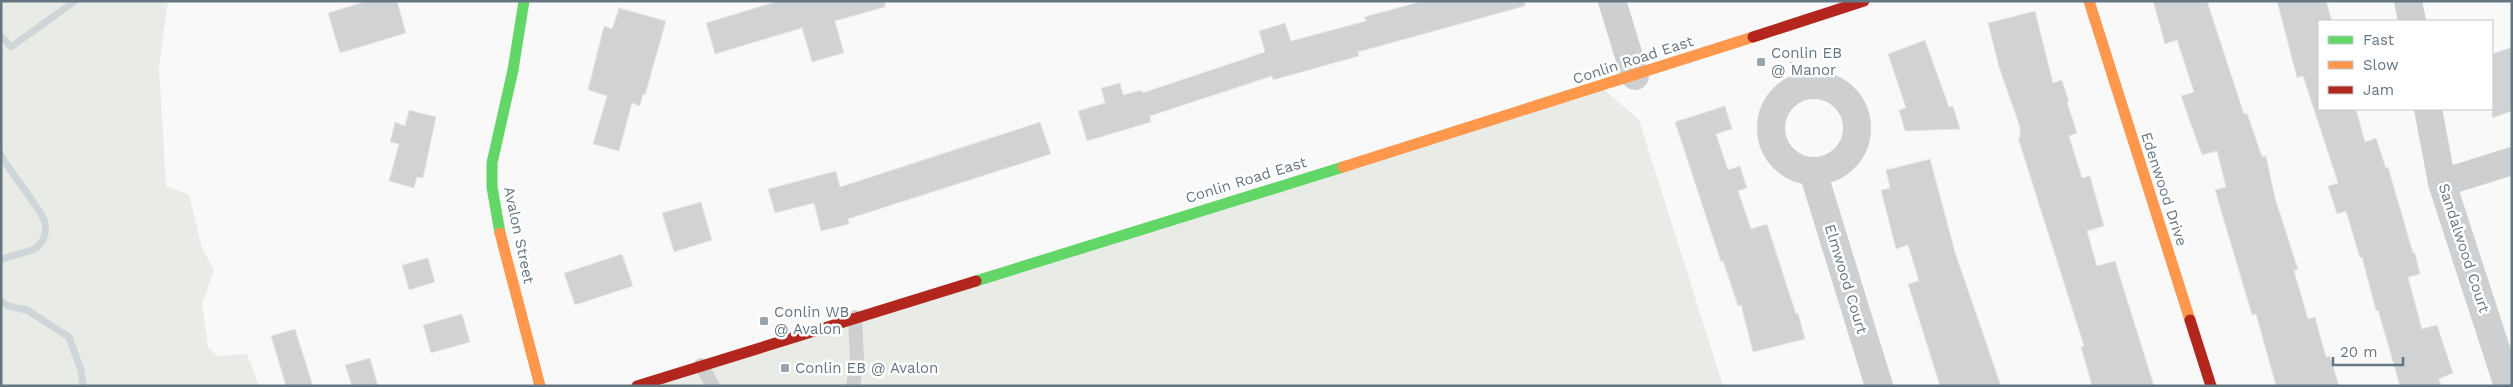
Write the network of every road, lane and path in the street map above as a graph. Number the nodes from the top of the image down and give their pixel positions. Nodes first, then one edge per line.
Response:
1 (524, 1) edge
2 (1612, 1) edge
3 (1864, 1) edge
4 (2088, 1) edge
5 (2408, 1) edge
6 (2412, 20) edge
7 (1780, 28) junction
8 (1635, 76) junction
9 (1793, 90) junction
10 (2428, 110) edge
11 (2512, 162) edge
12 (1813, 172) junction
13 (2442, 183) junction
14 (854, 317) junction
15 (701, 365) junction
16 (540, 386) edge
17 (637, 386) edge
18 (713, 386) edge
19 (853, 386) edge
20 (1879, 386) edge
21 (2210, 386) edge
22 (2508, 386) edge

1 - 16 street, Avalon Street
2 - 8 street
3 - 7 street, Conlin Road East
4 - 21 street, Edenwood Drive
5 - 6 street
7 - 8 street, Conlin Road East
7 - 9 path
8 - 14 street, Conlin Road East
9 - 12 street
9 - 12 street
10 - 13 street, Sandalwood Court
11 - 13 street
12 - 20 street, Elmwood Court
13 - 22 street, Sandalwood Court
14 - 15 street, Conlin Road East
14 - 19 lane
15 - 17 street, Conlin Road East
15 - 18 lane

